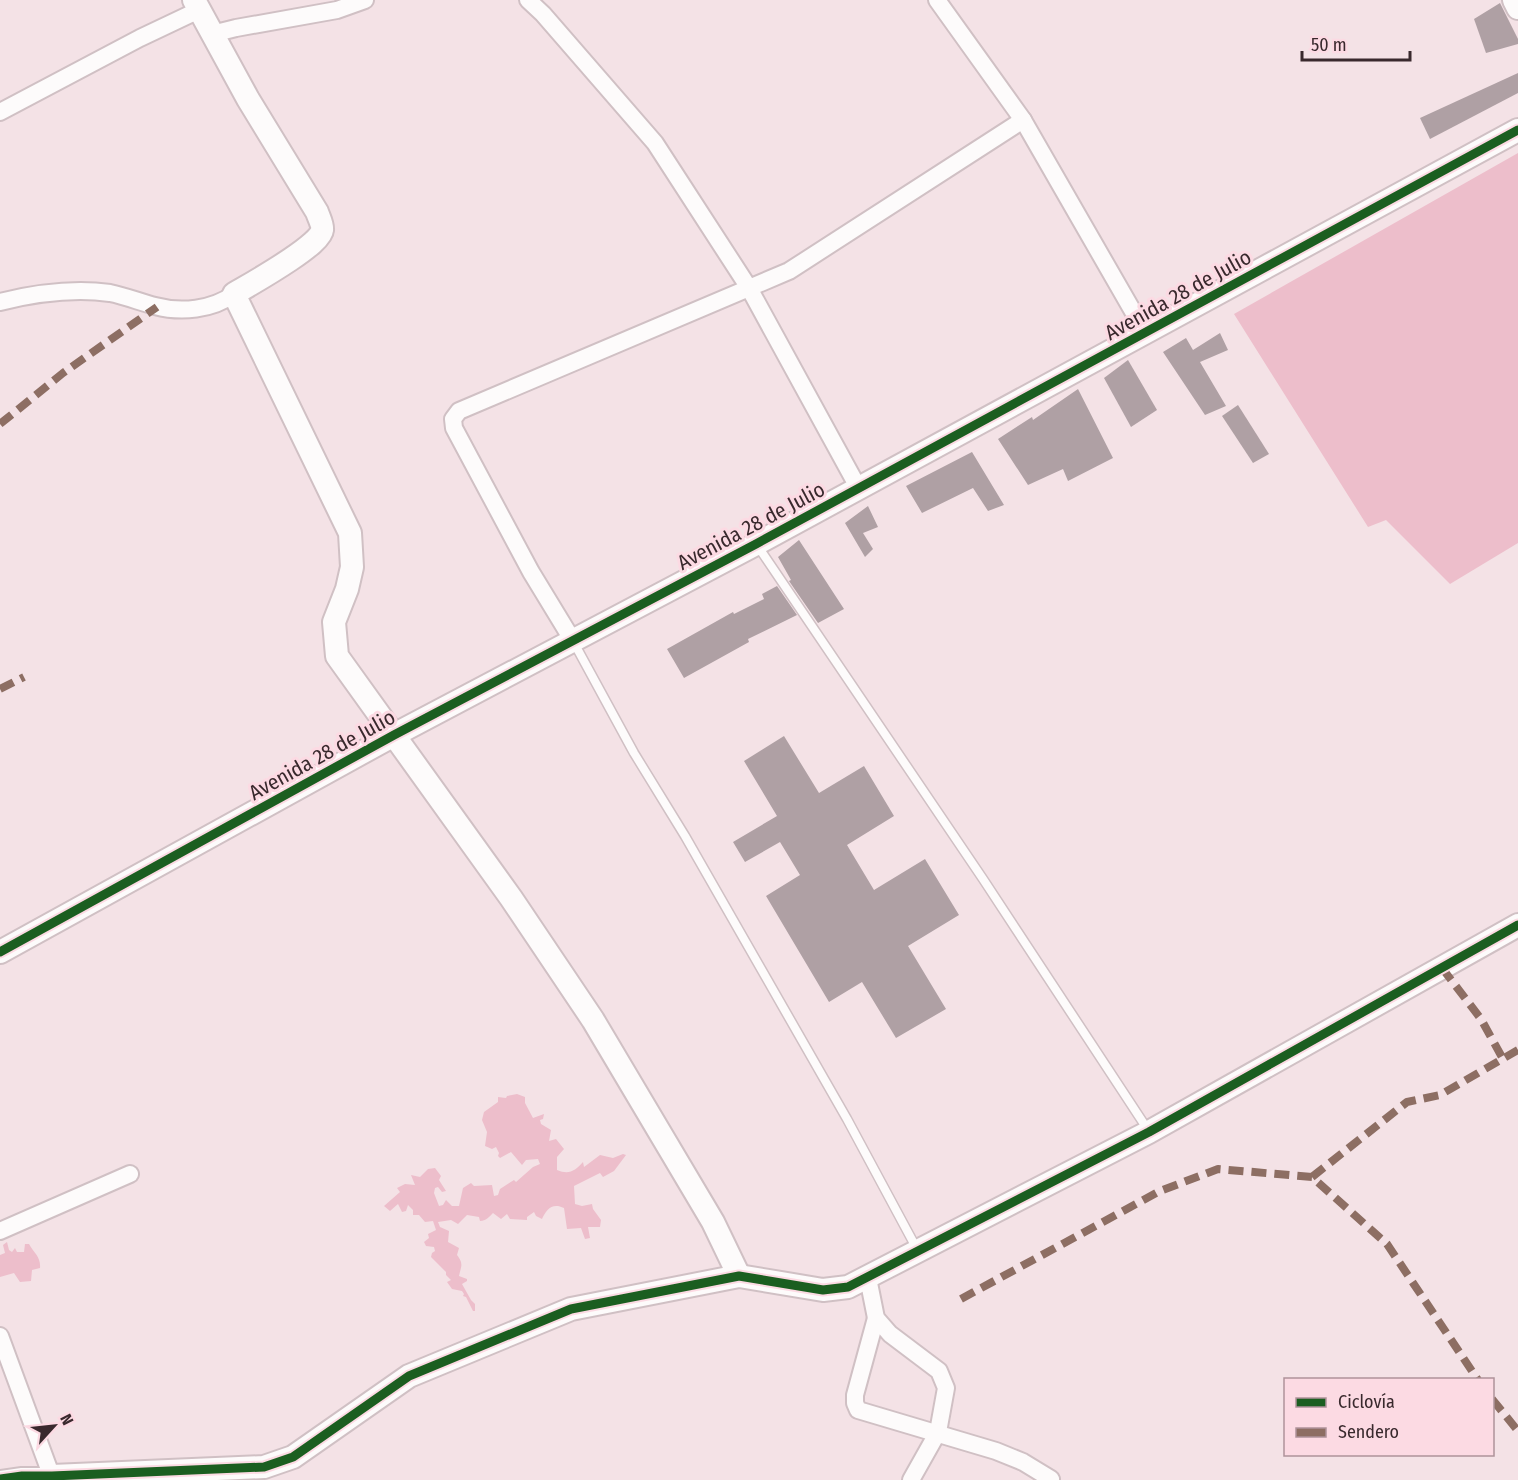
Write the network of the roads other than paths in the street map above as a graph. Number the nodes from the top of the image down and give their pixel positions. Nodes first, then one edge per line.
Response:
1 (365, 0) edge
2 (528, 0) edge
3 (937, 0) edge
4 (1514, 0) edge
5 (196, 5) edge
6 (1518, 8) edge
7 (212, 34) junction
8 (0, 112) edge
9 (1023, 120) junction
10 (1518, 130) edge
11 (749, 288) junction
12 (234, 294) junction
13 (0, 302) edge
14 (1146, 334) junction
15 (859, 489) junction
16 (756, 544) junction
17 (573, 641) junction
18 (394, 735) junction
19 (1518, 925) edge
20 (0, 952) edge
21 (1149, 1132) junction
22 (130, 1174) dead end
23 (0, 1231) edge
24 (918, 1251) junction
25 (739, 1276) junction
26 (868, 1278) junction
27 (876, 1318) junction
28 (0, 1336) edge
29 (938, 1432) junction
30 (53, 1478) edge
31 (0, 1479) edge
32 (1052, 1479) edge
33 (911, 1480) edge

1 - 7 street
2 - 11 street
3 - 9 street
4 - 6 street
5 - 7 street
5 - 8 street
7 - 12 street
9 - 11 street
9 - 14 street
10 - 14 street, Avenida 28 de Julio
11 - 15 street
11 - 17 street
12 - 13 street
12 - 18 street
14 - 15 street, Avenida 28 de Julio
15 - 16 street, Avenida 28 de Julio
16 - 17 street, Avenida 28 de Julio
16 - 21 lane
17 - 18 street, Avenida 28 de Julio
17 - 24 lane
18 - 20 street, Avenida 28 de Julio
18 - 25 street
19 - 21 street
21 - 24 street
22 - 23 street
24 - 26 street
25 - 26 street
25 - 30 street
26 - 27 street
27 - 29 street
27 - 29 street
28 - 30 street
29 - 32 street
29 - 33 street
30 - 31 street

